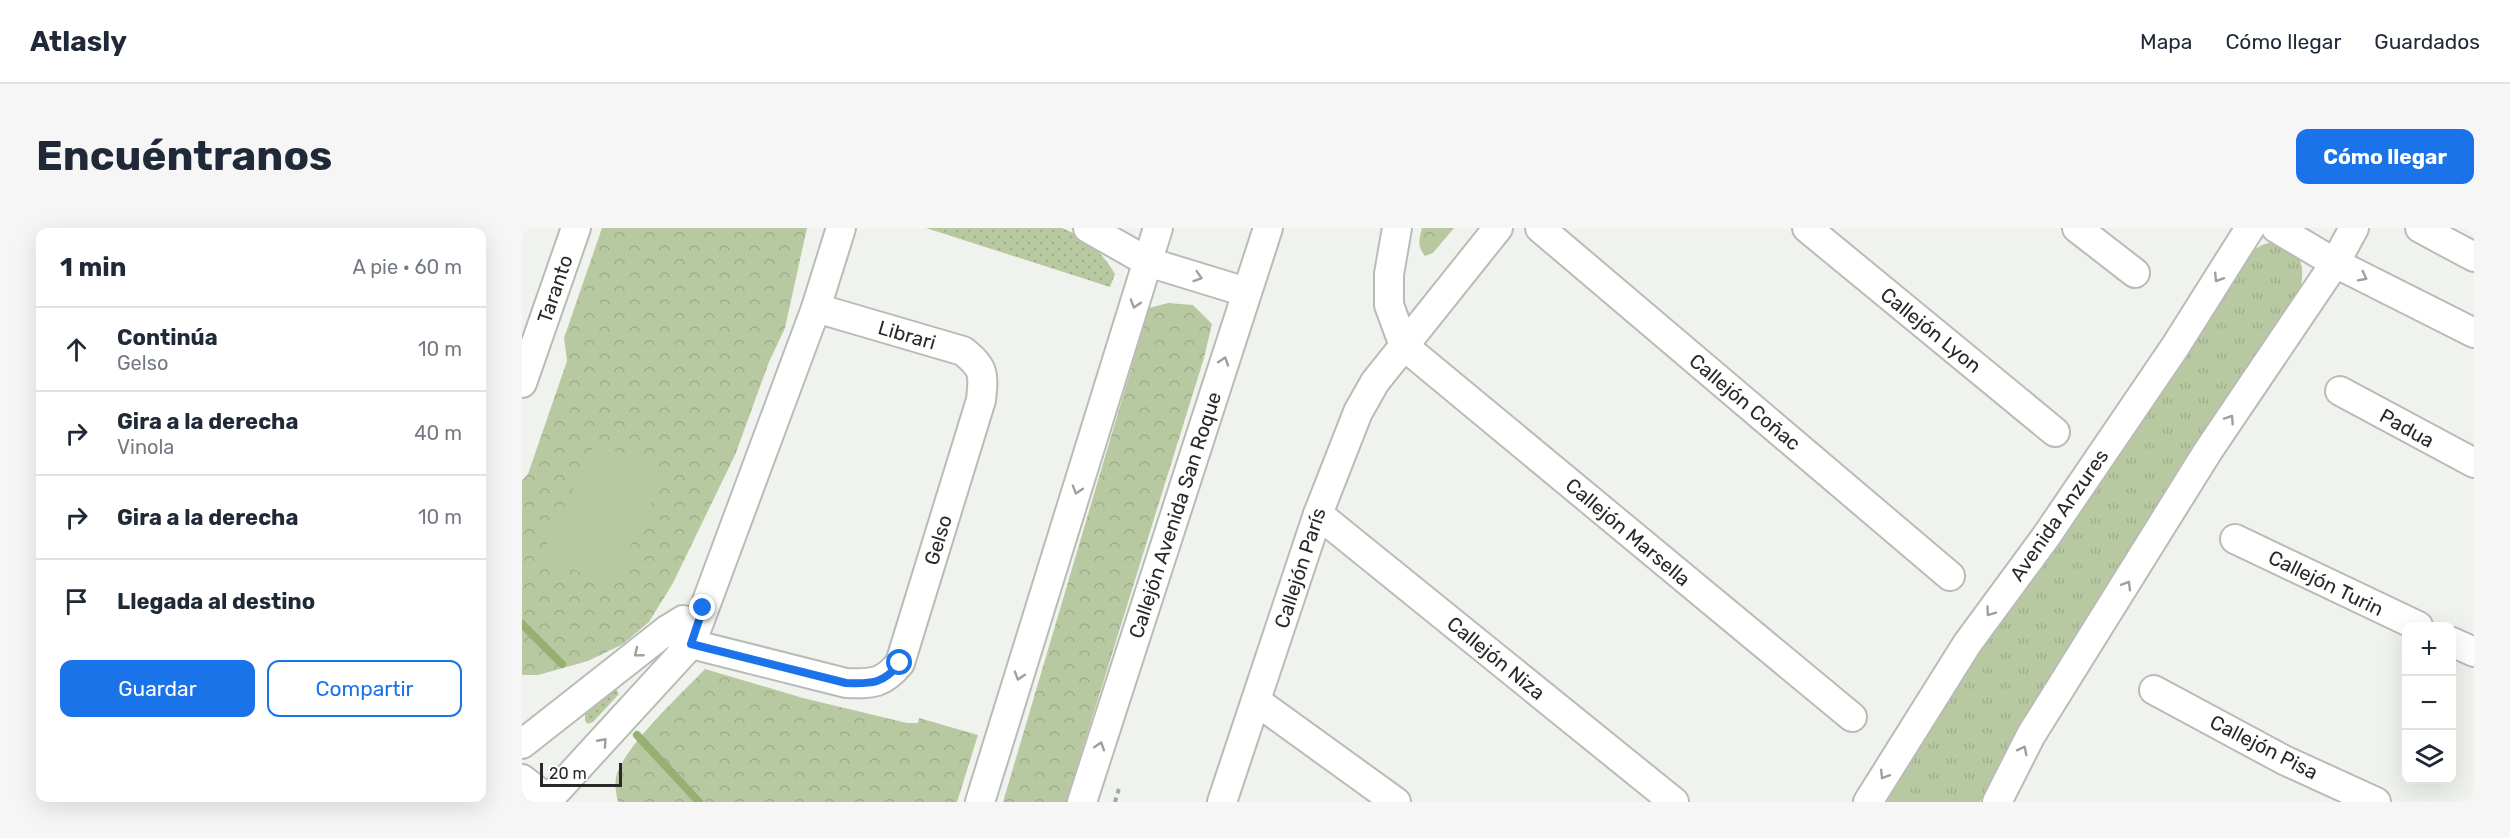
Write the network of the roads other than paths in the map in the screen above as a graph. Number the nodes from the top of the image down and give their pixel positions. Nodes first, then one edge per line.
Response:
1 (576, 228) edge
2 (841, 228) edge
3 (1088, 228) edge
4 (1158, 228) edge
5 (1268, 228) edge
6 (1397, 228) edge
7 (1498, 228) edge
8 (1540, 228) edge
9 (1807, 228) edge
10 (2078, 228) edge
11 (2250, 228) edge
12 (2276, 228) edge
13 (2354, 228) edge
14 (2420, 228) edge
15 (2474, 256) edge
16 (1148, 262) junction
17 (2335, 263) junction
18 (2134, 273) dead end
19 (1246, 292) junction
20 (816, 308) junction
21 (2474, 333) edge
22 (1404, 346) junction
23 (983, 380) joint
24 (522, 383) edge
25 (2340, 391) dead end
26 (2055, 432) dead end
27 (2474, 463) edge
28 (1318, 514) junction
29 (2235, 539) dead end
30 (1950, 576) dead end
31 (703, 608) junction
32 (2408, 622) edge
33 (667, 630) junction
34 (691, 644) junction
35 (2456, 644) edge
36 (2474, 652) edge
37 (2154, 690) dead end
38 (1256, 702) junction
39 (1852, 717) dead end
40 (522, 744) edge
41 (522, 779) edge
42 (549, 801) edge
43 (980, 802) edge
44 (1082, 802) edge
45 (1222, 802) edge
46 (1396, 802) edge
47 (1674, 802) edge
48 (1868, 802) edge
49 (1997, 802) edge
50 (2376, 802) edge

1 - 24 street, Taranto
2 - 20 street
3 - 16 street
4 - 16 street
5 - 19 street, Callejón Avenida San Roque
6 - 22 street
7 - 22 street, Callejón París
8 - 30 street, Callejón Coñac
9 - 26 street, Callejón Lyon
10 - 18 street
11 -> 48 street, Avenida Anzures
12 - 17 street
13 - 17 street
14 - 15 street
16 -> 19 street
16 -> 43 street
17 -> 21 street
49 -> 17 street
44 -> 19 street, Callejón Avenida San Roque
20 - 23 street, Librari
20 - 31 street
22 - 28 street, Callejón París
22 - 39 street, Callejón Marsella
23 - 34 street, Gelso
25 - 27 street, Padua
28 - 38 street, Callejón París
28 - 47 street, Callejón Niza
29 - 32 street, Callejón Turin
31 - 33 street
31 - 34 street
33 - 34 street
33 -> 40 street
42 -> 34 street
35 - 36 street
37 - 50 street, Callejón Pisa
38 - 45 street, Callejón París
38 - 46 street
41 - 42 street

